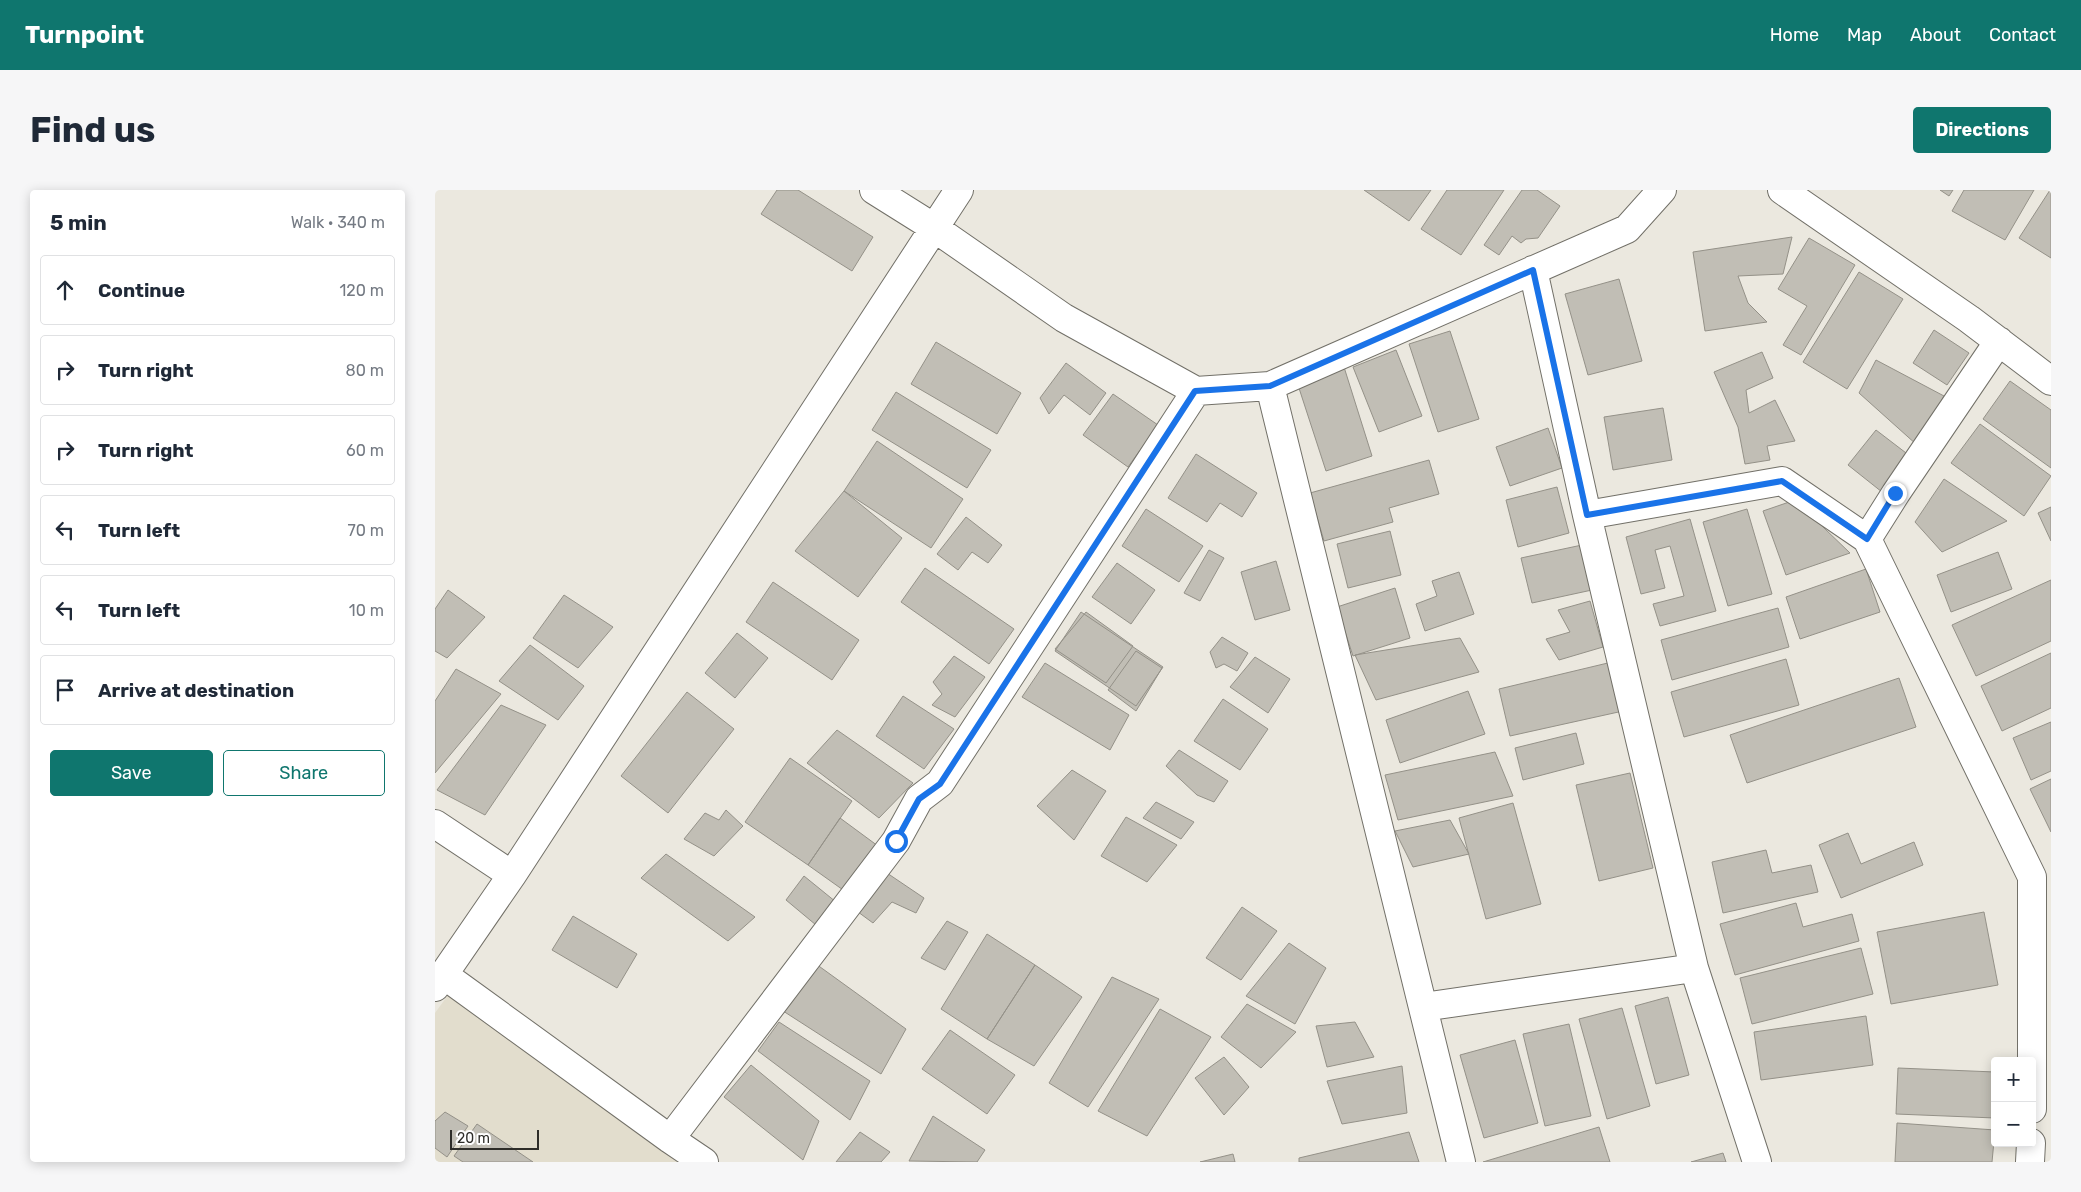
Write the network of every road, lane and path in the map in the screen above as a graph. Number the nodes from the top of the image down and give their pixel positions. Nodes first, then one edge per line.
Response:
1 (874, 190) edge
2 (959, 190) edge
3 (1662, 190) edge
4 (1782, 190) edge
5 (933, 227) junction
6 (1533, 270) junction
7 (1999, 341) junction
8 (2051, 381) edge
9 (1270, 386) junction
10 (1195, 391) junction
11 (1587, 515) junction
12 (1867, 539) junction
13 (435, 824) edge
14 (512, 876) junction
15 (1694, 968) junction
16 (439, 981) edge
17 (1423, 1006) junction
18 (2032, 1102) edge
19 (670, 1139) junction
20 (2031, 1147) edge
21 (704, 1162) edge
22 (1461, 1162) edge
23 (1757, 1162) edge
24 (2030, 1162) edge

1 - 5 street
2 - 5 street
3 - 6 street
4 - 7 street
5 - 10 street
5 - 14 street
6 - 9 street
6 - 11 street
7 - 8 street
7 - 12 street
9 - 10 street
9 - 17 street
10 - 19 street
11 - 12 street
11 - 15 street
12 - 18 street
13 - 14 street
14 - 16 street
15 - 17 street
15 - 23 street
16 - 19 street
17 - 22 street
19 - 21 street
20 - 24 street

